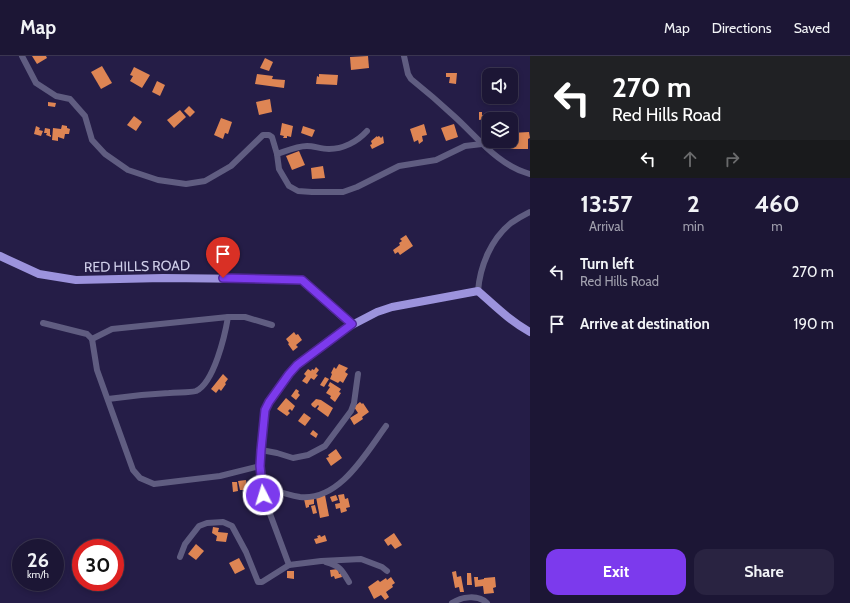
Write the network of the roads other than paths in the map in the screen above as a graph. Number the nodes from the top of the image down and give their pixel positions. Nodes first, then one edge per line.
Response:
1 (22, 56) edge
2 (404, 56) edge
3 (367, 131) dead end
4 (482, 144) joint
5 (487, 148) edge
6 (277, 154) junction
7 (530, 174) edge
8 (530, 212) edge
9 (0, 256) edge
10 (478, 291) junction
11 (228, 317) junction
12 (43, 323) dead end
13 (272, 324) dead end
14 (352, 324) junction
15 (530, 332) edge
16 (92, 339) junction
17 (358, 374) dead end
18 (108, 399) junction
19 (386, 426) dead end
20 (261, 450) junction
21 (260, 466) junction
22 (262, 486) junction
23 (180, 558) dead end
24 (321, 561) junction
25 (289, 565) junction
26 (387, 571) dead end
27 (349, 582) dead end
28 (452, 603) edge
29 (487, 603) edge

1 - 6 street
2 - 4 street
3 - 6 street
4 - 6 street
5 - 7 street
8 - 10 street
9 - 14 main road, RED HILLS ROAD
10 - 14 main road
10 - 15 main road
11 - 13 street
11 - 16 street
11 - 18 street
12 - 16 street
14 - 20 street
16 - 18 street
17 - 20 street
18 - 21 street
19 - 22 street
20 - 21 street
21 - 22 street
22 - 25 street
23 - 25 street
24 - 25 street
24 - 26 street
24 - 27 street
28 - 29 street

